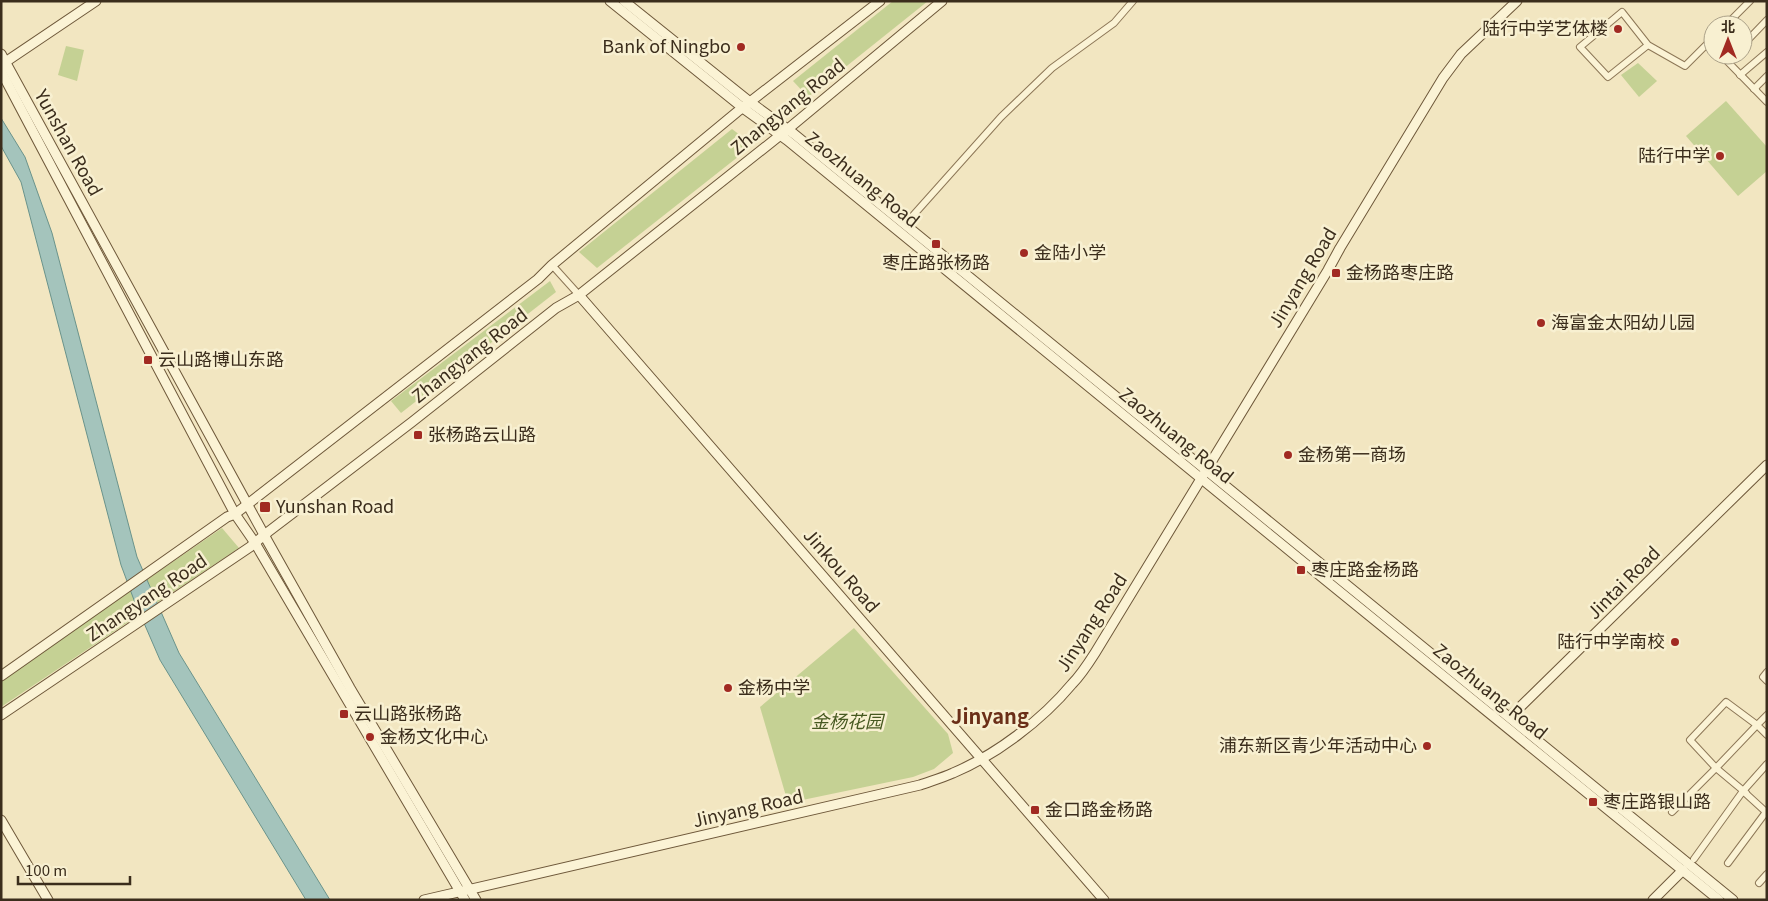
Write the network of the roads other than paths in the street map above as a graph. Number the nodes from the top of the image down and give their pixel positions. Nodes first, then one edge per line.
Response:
1 (96, 1) edge
2 (610, 1) edge
3 (624, 1) edge
4 (880, 1) edge
5 (942, 1) edge
6 (1133, 1) edge
7 (1517, 1) edge
8 (1750, 1) edge
9 (1736, 15) edge
10 (1767, 20) edge
11 (1753, 35) edge
12 (1648, 45) junction
13 (1703, 48) edge
14 (1767, 52) edge
15 (2, 63) edge
16 (1731, 65) edge
17 (1740, 74) junction
18 (1767, 76) edge
19 (1754, 89) junction
20 (1767, 102) edge
21 (746, 105) junction
22 (784, 132) junction
23 (909, 220) dead end
24 (552, 265) junction
25 (579, 295) junction
26 (1767, 465) edge
27 (1204, 474) junction
28 (247, 504) junction
29 (235, 514) junction
30 (264, 536) junction
31 (255, 543) junction
32 (1767, 672) edge
33 (1, 676) edge
34 (1767, 681) edge
35 (1767, 715) edge
36 (1, 716) edge
37 (1506, 720) junction
38 (1757, 725) junction
39 (1767, 735) edge
40 (982, 758) junction
41 (1767, 764) edge
42 (1716, 768) junction
43 (1742, 790) junction
44 (1672, 812) dead end
45 (1766, 812) edge
46 (1, 820) edge
47 (1728, 862) dead end
48 (1689, 864) junction
49 (1767, 874) edge
50 (1759, 883) dead end
51 (465, 893) edge
52 (48, 900) edge
53 (424, 900) edge
54 (476, 900) edge
55 (1104, 900) edge
56 (1653, 900) edge
57 (1719, 900) edge
58 (1733, 900) edge

1 - 15 street
2 - 21 street, Zaozhuang Road
3 - 21 street, Zaozhuang Road
4 - 21 street, Zhangyang Road
5 - 22 street, Zhangyang Road
6 - 23 street
7 - 27 street, Jinyang Road
8 - 9 street
10 - 11 street
12 - 12 street
12 - 13 street
14 - 17 street
15 - 28 street, Yunshan Road
15 - 29 street, Yunshan Road
16 - 17 street
17 - 19 street
18 - 19 street
19 - 20 street
21 - 22 street, Zaozhuang Road
21 - 24 street, Zhangyang Road
22 - 25 street, Zhangyang Road
22 - 27 street, Zaozhuang Road
24 - 25 street, Jinkou Road
24 - 28 street, Zhangyang Road
25 - 30 street, Zhangyang Road
25 - 40 street, Jinkou Road
26 - 37 street, Jintai Road
27 - 37 street, Zaozhuang Road
27 - 40 street, Jinyang Road
28 - 29 street, Zhangyang Road
28 - 30 street, Yunshan Road
29 - 31 street, Yunshan Road
29 - 33 street, Zhangyang Road
30 - 31 street, Zhangyang Road
30 - 51 street, Yunshan Road
31 - 36 street, Zhangyang Road
31 - 51 street, Yunshan Road
32 - 34 street
35 - 38 street
37 - 48 street, Zaozhuang Road
38 - 39 street
38 - 42 street
38 - 42 street
40 - 51 street, Jinyang Road
40 - 55 street, Jinkou Road
41 - 43 street
42 - 43 street
42 - 44 street
43 - 45 street
43 - 48 street
45 - 47 street
46 - 52 street
48 - 56 street
48 - 57 street, Zaozhuang Road
48 - 58 street, Zaozhuang Road
49 - 50 street
51 - 53 street, Jinyang Road
51 - 54 street, Yunshan Road

